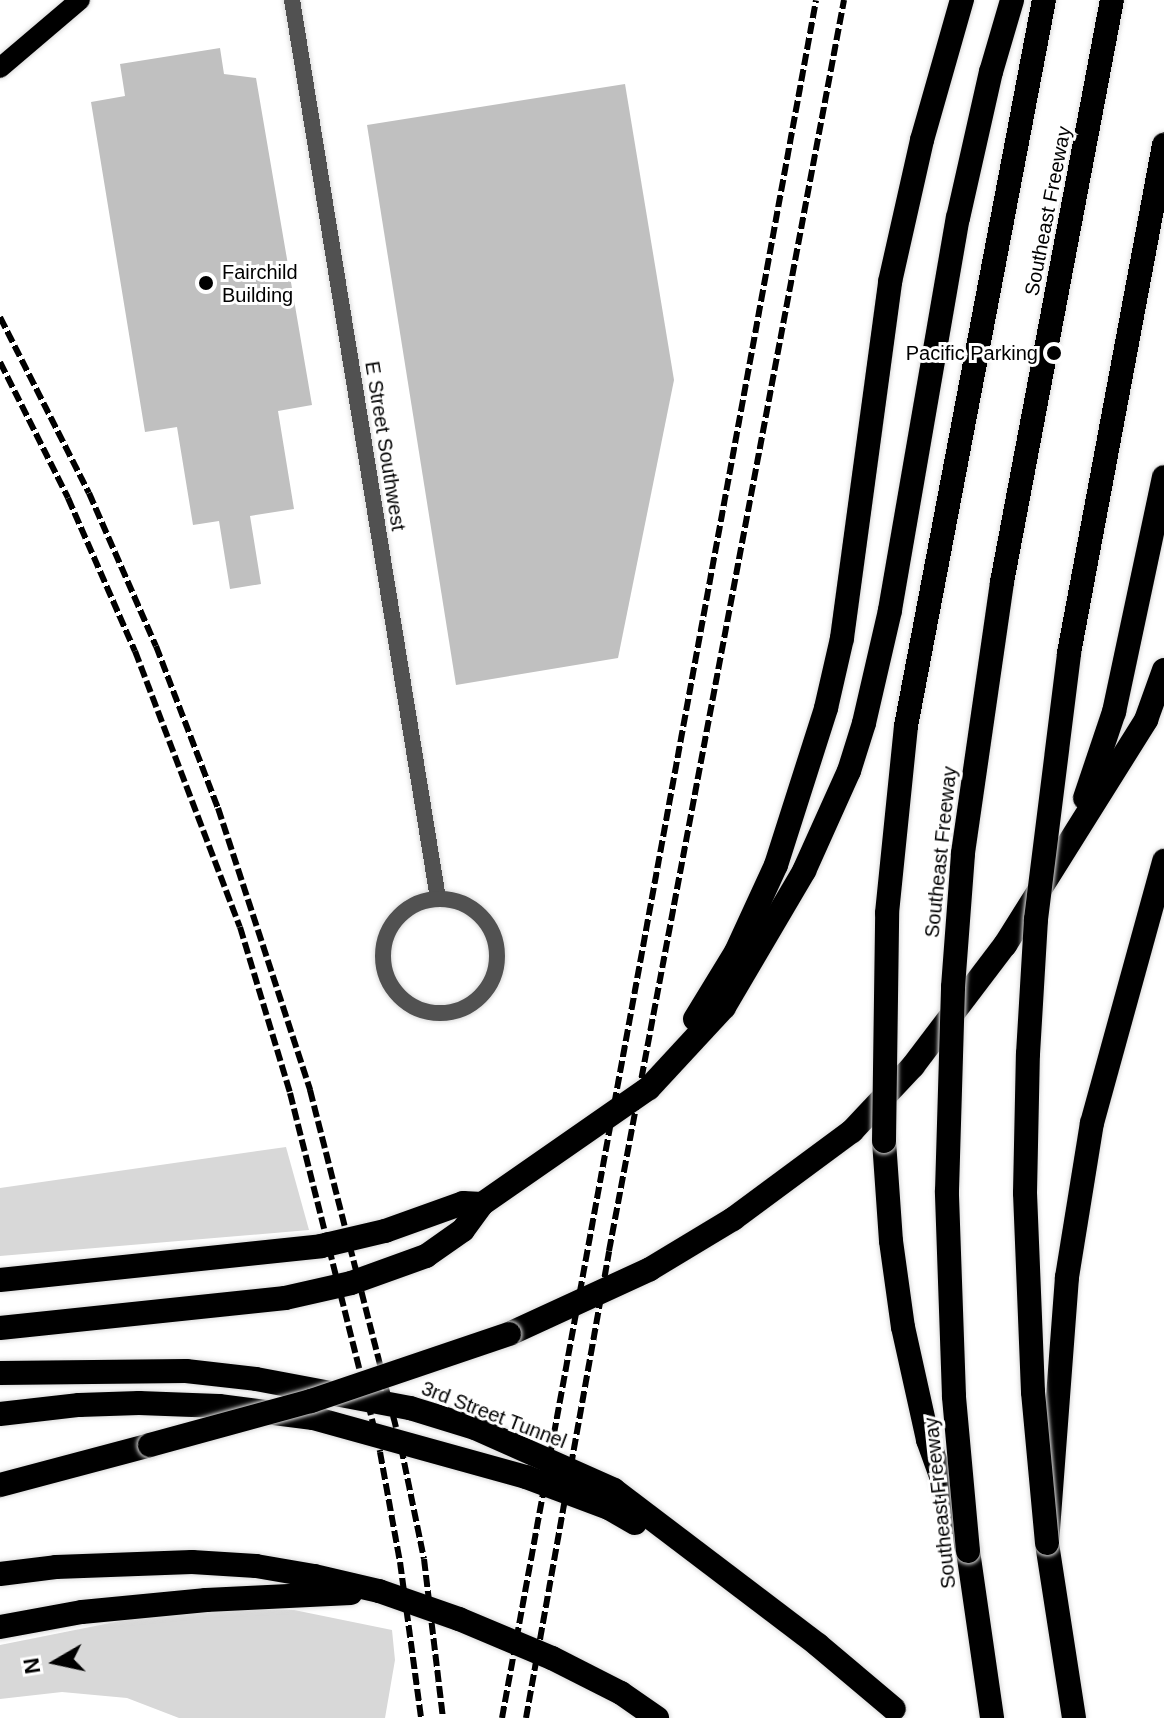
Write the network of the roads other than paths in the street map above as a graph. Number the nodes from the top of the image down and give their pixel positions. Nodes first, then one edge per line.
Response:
1 (80, 0) edge
2 (292, 0) edge
3 (962, 0) edge
4 (1012, 0) edge
5 (1044, 0) edge
6 (1112, 0) edge
7 (0, 68) edge
8 (1164, 145) edge
9 (1164, 477) edge
10 (1164, 670) edge
11 (1064, 852) junction
12 (1164, 861) edge
13 (438, 898) junction
14 (649, 1088) junction
15 (482, 1204) junction
16 (0, 1280) edge
17 (0, 1328) edge
18 (0, 1373) edge
19 (0, 1414) edge
20 (150, 1445) junction
21 (0, 1470) edge
22 (0, 1485) edge
23 (1047, 1543) junction
24 (968, 1551) junction
25 (707, 1563) junction
26 (0, 1574) edge
27 (379, 1591) junction
28 (0, 1627) edge
29 (894, 1709) dead end
30 (657, 1718) edge
31 (992, 1718) edge
32 (1074, 1718) edge

1 - 7 main road
2 - 13 street, E Street Southwest
3 - 14 highway
4 - 14 highway
5 - 24 highway, bridge
6 - 24 highway, Southeast Freeway, bridge
8 - 23 highway, bridge
9 - 11 highway
10 - 11 highway
11 - 20 highway, bridge
12 - 23 highway, bridge
13 - 13 street
14 - 15 highway
15 - 16 highway
15 - 17 highway
18 - 25 highway, 3rd Street Tunnel
19 - 25 highway
20 - 21 highway
20 - 22 highway
23 - 32 highway
24 - 31 highway, Southeast Freeway
25 - 29 highway, 3rd Street Tunnel
26 - 27 highway
27 - 28 highway
27 - 30 highway

